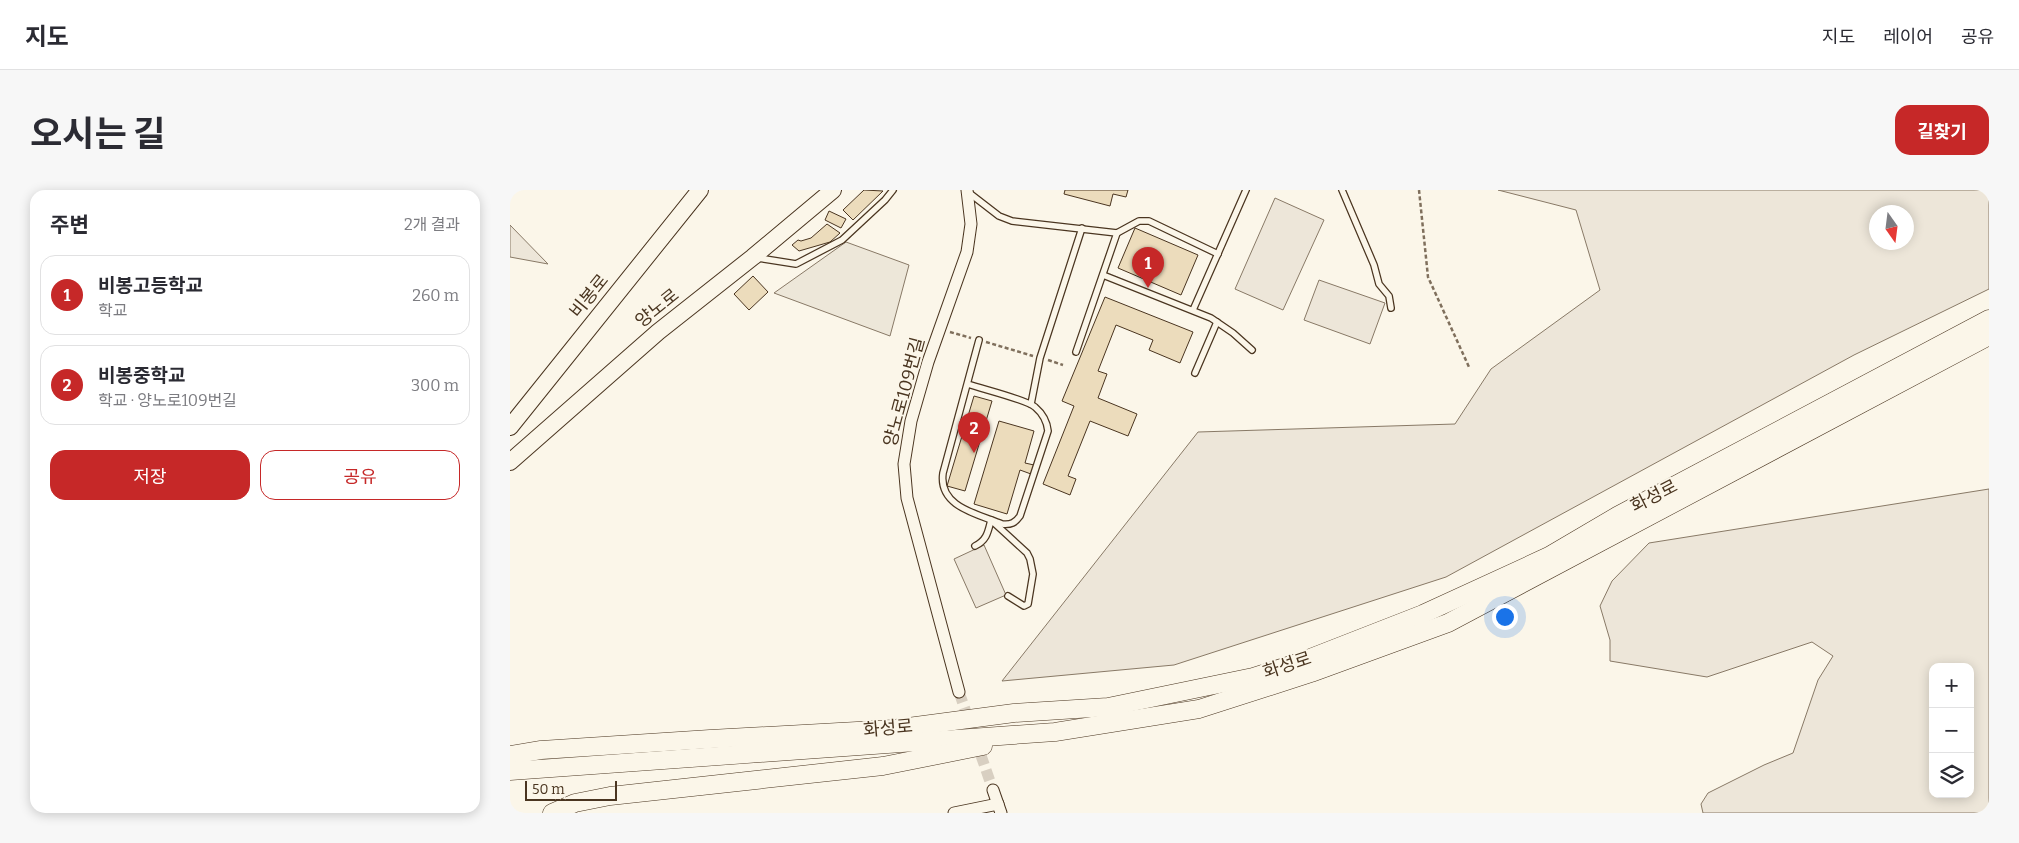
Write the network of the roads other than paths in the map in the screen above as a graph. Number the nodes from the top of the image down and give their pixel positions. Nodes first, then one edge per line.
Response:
1 (700, 190) edge
2 (833, 190) edge
3 (893, 190) edge
4 (1246, 190) edge
5 (1342, 190) edge
6 (968, 191) edge
7 (1082, 228) junction
8 (1117, 233) junction
9 (1218, 254) junction
10 (753, 257) junction
11 (1103, 275) junction
12 (1391, 308) dead end
13 (1193, 310) junction
14 (1989, 319) edge
15 (1217, 322) junction
16 (1989, 336) edge
17 (979, 340) road end
18 (1252, 350) dead end
19 (1076, 352) dead end
20 (1195, 373) dead end
21 (968, 384) junction
22 (1031, 404) junction
23 (510, 427) edge
24 (510, 462) edge
25 (991, 520) junction
26 (975, 546) dead end
27 (1008, 596) dead end
28 (959, 692) tunnel mouth
29 (1055, 732) junction
30 (510, 755) edge
31 (510, 771) edge
32 (993, 790) tunnel mouth
33 (1000, 809) edge
34 (552, 813) edge
35 (954, 813) edge

1 - 23 street, 비봉로
2 - 10 street, 양노로
3 - 10 lane
4 - 9 lane
5 - 12 lane
6 - 7 lane
6 - 28 street, 양노로109번길
7 - 8 lane
7 - 22 lane
8 - 9 lane
8 - 11 lane
9 - 13 lane
10 - 24 street, 양노로
11 - 13 lane
11 - 19 lane
13 - 15 lane
14 - 30 main road, 화성로
15 - 18 lane
15 - 20 lane
16 - 29 main road, 화성로
17 - 21 lane
21 - 22 lane
21 - 25 lane
22 - 25 lane
25 - 26 lane
25 - 27 lane
29 - 31 main road, 화성로
29 - 34 main road
32 - 33 street
33 - 35 street

